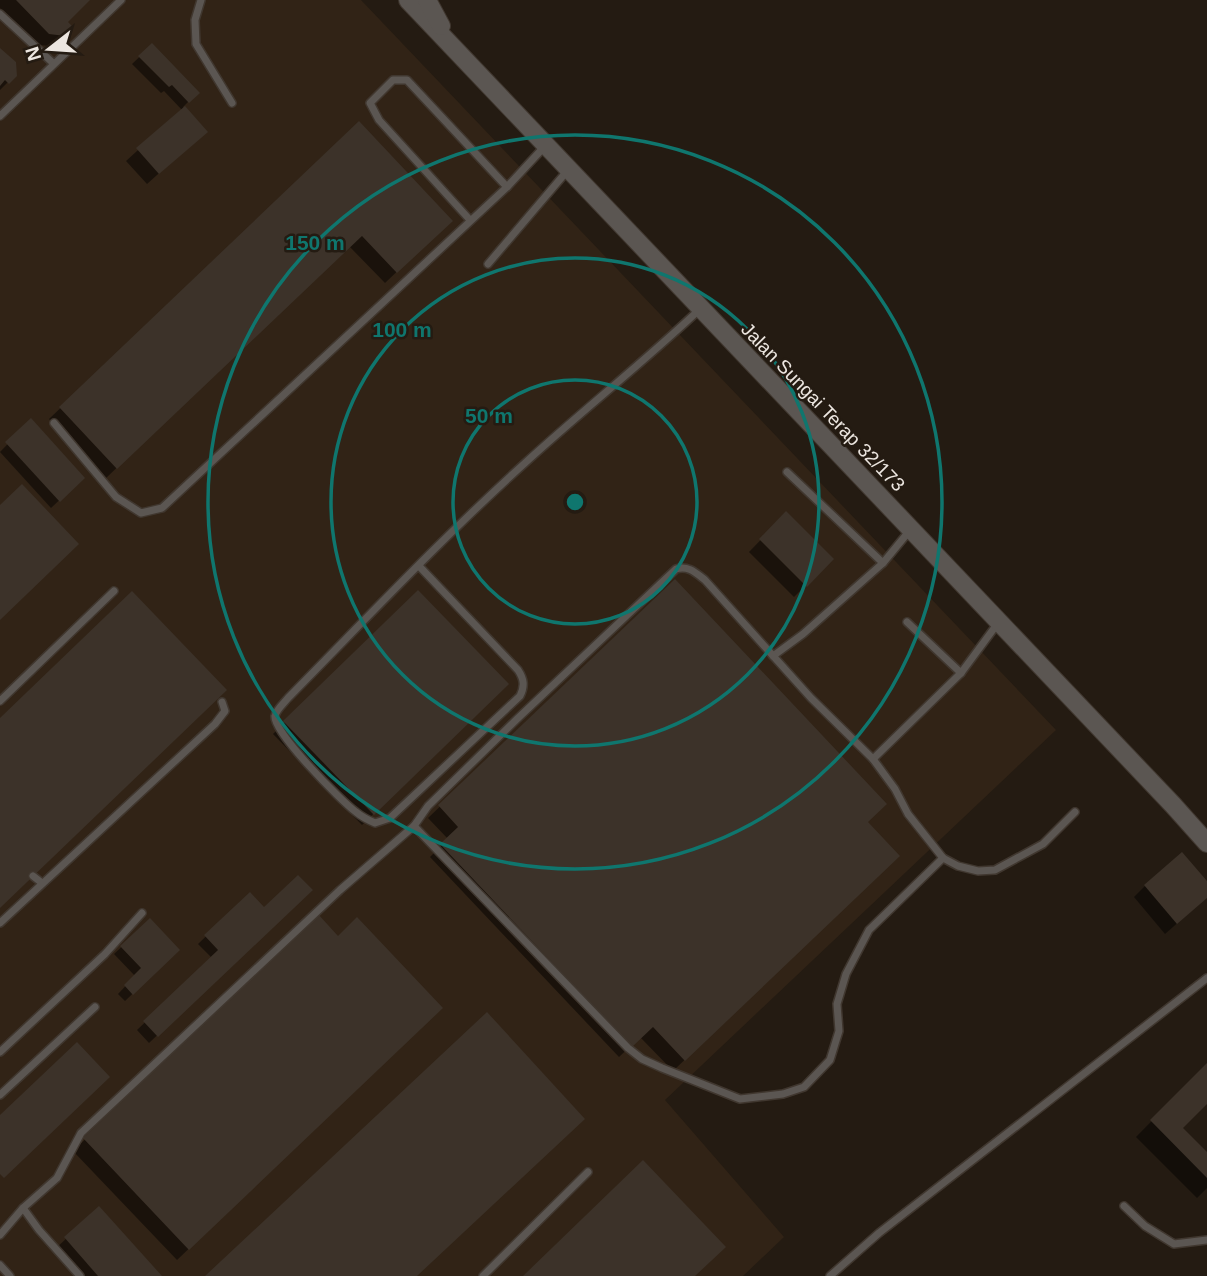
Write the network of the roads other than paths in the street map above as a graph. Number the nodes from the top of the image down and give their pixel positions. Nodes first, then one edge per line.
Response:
1 (121, 0) edge
2 (201, 0) edge
3 (408, 0) edge
4 (427, 0) edge
5 (0, 14) edge
6 (453, 47) junction
7 (53, 63) junction
8 (232, 103) dead end
9 (0, 116) edge
10 (546, 145) junction
11 (569, 169) junction
12 (507, 187) junction
13 (470, 220) junction
14 (488, 264) dead end
15 (701, 308) junction
16 (54, 423) dead end
17 (787, 472) dead end
18 (911, 529) junction
19 (883, 563) junction
20 (419, 566) junction
21 (114, 591) dead end
22 (907, 622) dead end
23 (999, 622) junction
24 (773, 656) junction
25 (961, 673) junction
26 (0, 701) edge
27 (222, 702) dead end
28 (873, 759) junction
29 (1075, 812) dead end
30 (414, 826) junction
31 (1207, 843) edge
32 (943, 858) junction
33 (33, 876) dead end
34 (42, 883) junction
35 (142, 913) dead end
36 (0, 923) edge
37 (1207, 978) edge
38 (95, 1006) dead end
39 (0, 1052) edge
40 (0, 1095) edge
41 (588, 1172) dead end
42 (1124, 1206) dead end
43 (23, 1209) junction
44 (0, 1235) edge
45 (1207, 1240) edge
46 (0, 1265) edge
47 (10, 1276) edge
48 (79, 1276) edge
49 (483, 1276) edge
50 (830, 1276) edge

1 - 7 lane
2 - 8 lane
3 - 6 street, Jalan Sungai Terap 32/173
4 - 6 street
5 - 7 lane
6 - 10 street, Jalan Sungai Terap 32/173
7 - 9 lane
10 - 11 street, Jalan Sungai Terap 32/173
10 - 12 lane
11 - 14 lane
11 - 15 street, Jalan Sungai Terap 32/173
12 - 13 lane
12 - 13 lane
13 - 16 lane
15 - 18 street, Jalan Sungai Terap 32/173
15 - 20 lane
17 - 19 lane
18 - 19 lane
18 - 23 street, Jalan Sungai Terap 32/173
19 - 24 lane
20 - 20 lane
21 - 26 lane
22 - 25 lane
23 - 25 lane
23 - 31 street, Jalan Sungai Terap 32/173
24 - 28 lane
24 - 30 lane
25 - 28 lane
27 - 34 lane
28 - 32 lane
29 - 32 lane
30 - 32 lane
30 - 43 lane
33 - 34 lane
34 - 36 lane
35 - 39 lane
37 - 50 lane
38 - 40 lane
41 - 49 lane
42 - 45 lane
43 - 44 lane
43 - 48 lane
46 - 47 lane

